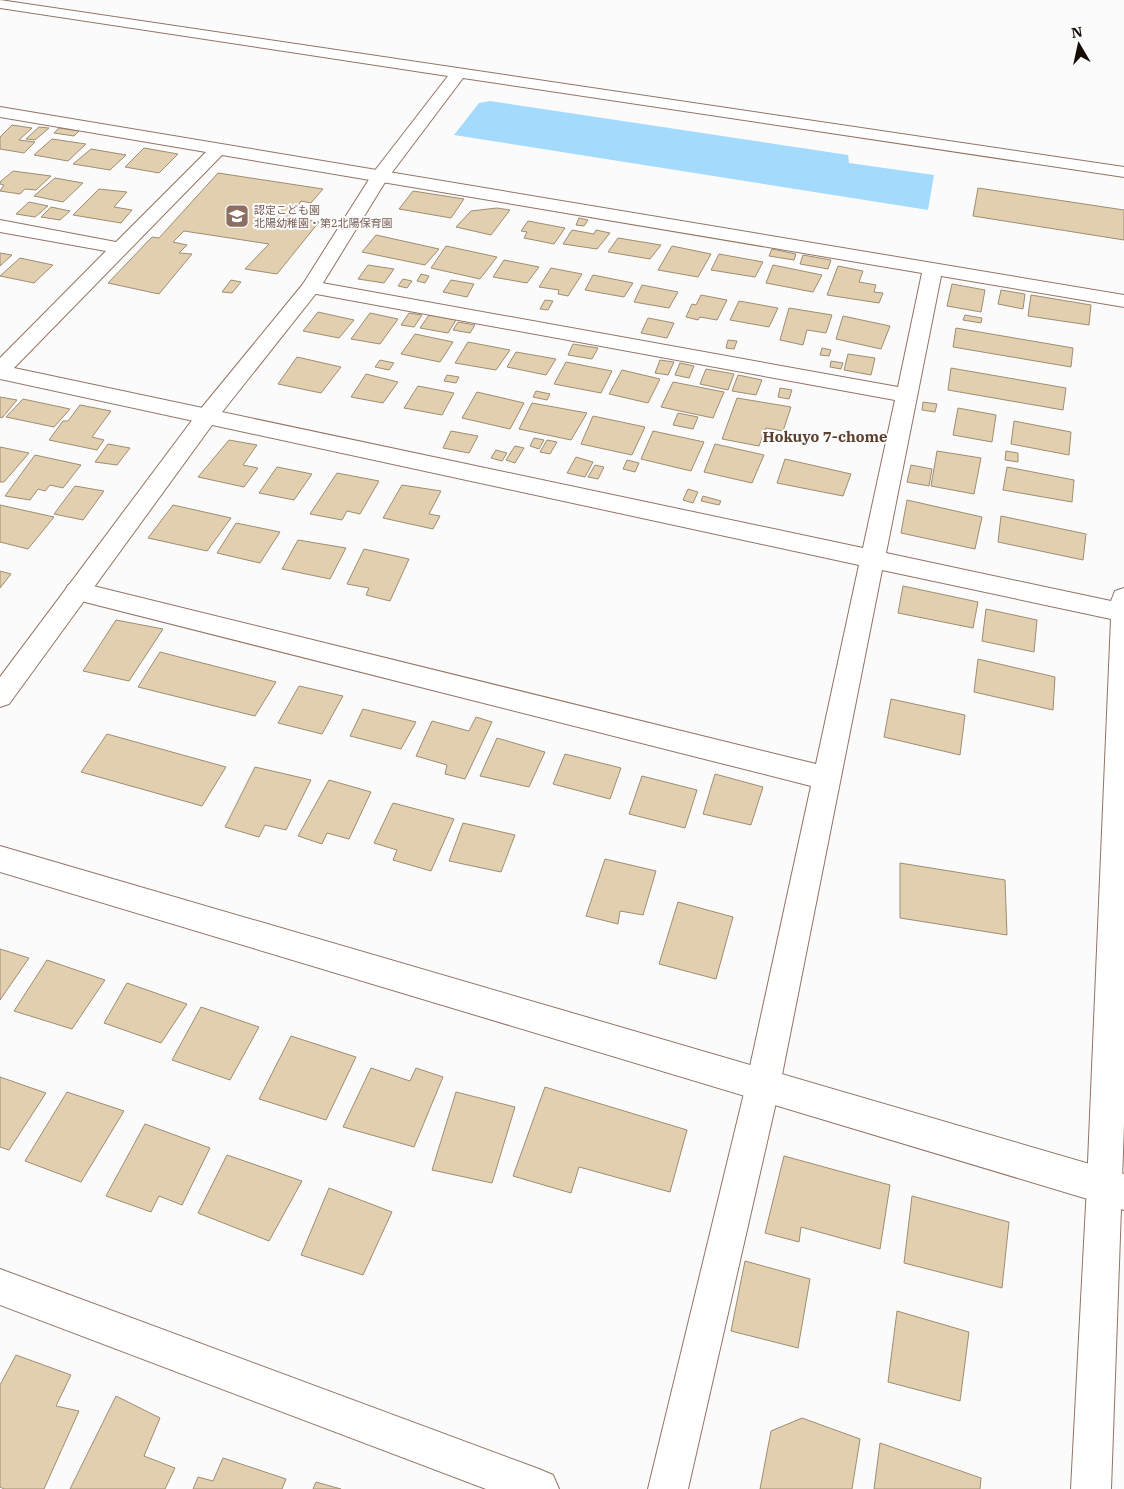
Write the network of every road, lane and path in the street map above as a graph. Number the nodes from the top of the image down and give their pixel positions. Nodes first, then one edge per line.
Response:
1 (0, 4) edge
2 (459, 72) junction
3 (0, 112) edge
4 (218, 149) junction
5 (1124, 172) edge
6 (379, 177) junction
7 (0, 226) edge
8 (120, 248) junction
9 (933, 268) junction
10 (311, 287) junction
11 (1124, 301) edge
12 (0, 371) edge
13 (907, 395) junction
14 (207, 416) junction
15 (872, 558) junction
16 (77, 591) junction
17 (1124, 607) edge
18 (0, 697) edge
19 (827, 778) junction
20 (0, 859) edge
21 (764, 1085) junction
22 (1114, 1189) edge
23 (0, 1287) edge
24 (539, 1489) edge
25 (668, 1489) edge
26 (1091, 1489) edge

1 - 2 street
2 - 5 street
2 - 6 street
3 - 4 street
4 - 6 street
4 - 8 street
6 - 9 street
6 - 10 street
7 - 8 street
8 - 12 street
9 - 11 street
9 - 13 street
10 - 13 street
10 - 14 street
12 - 14 street
13 - 15 street
14 - 15 street
14 - 16 street
15 - 17 street
15 - 19 street
16 - 18 street
16 - 19 street
17 - 22 street
19 - 21 street
20 - 21 street
21 - 22 street
21 - 25 street
22 - 26 street
23 - 24 street

